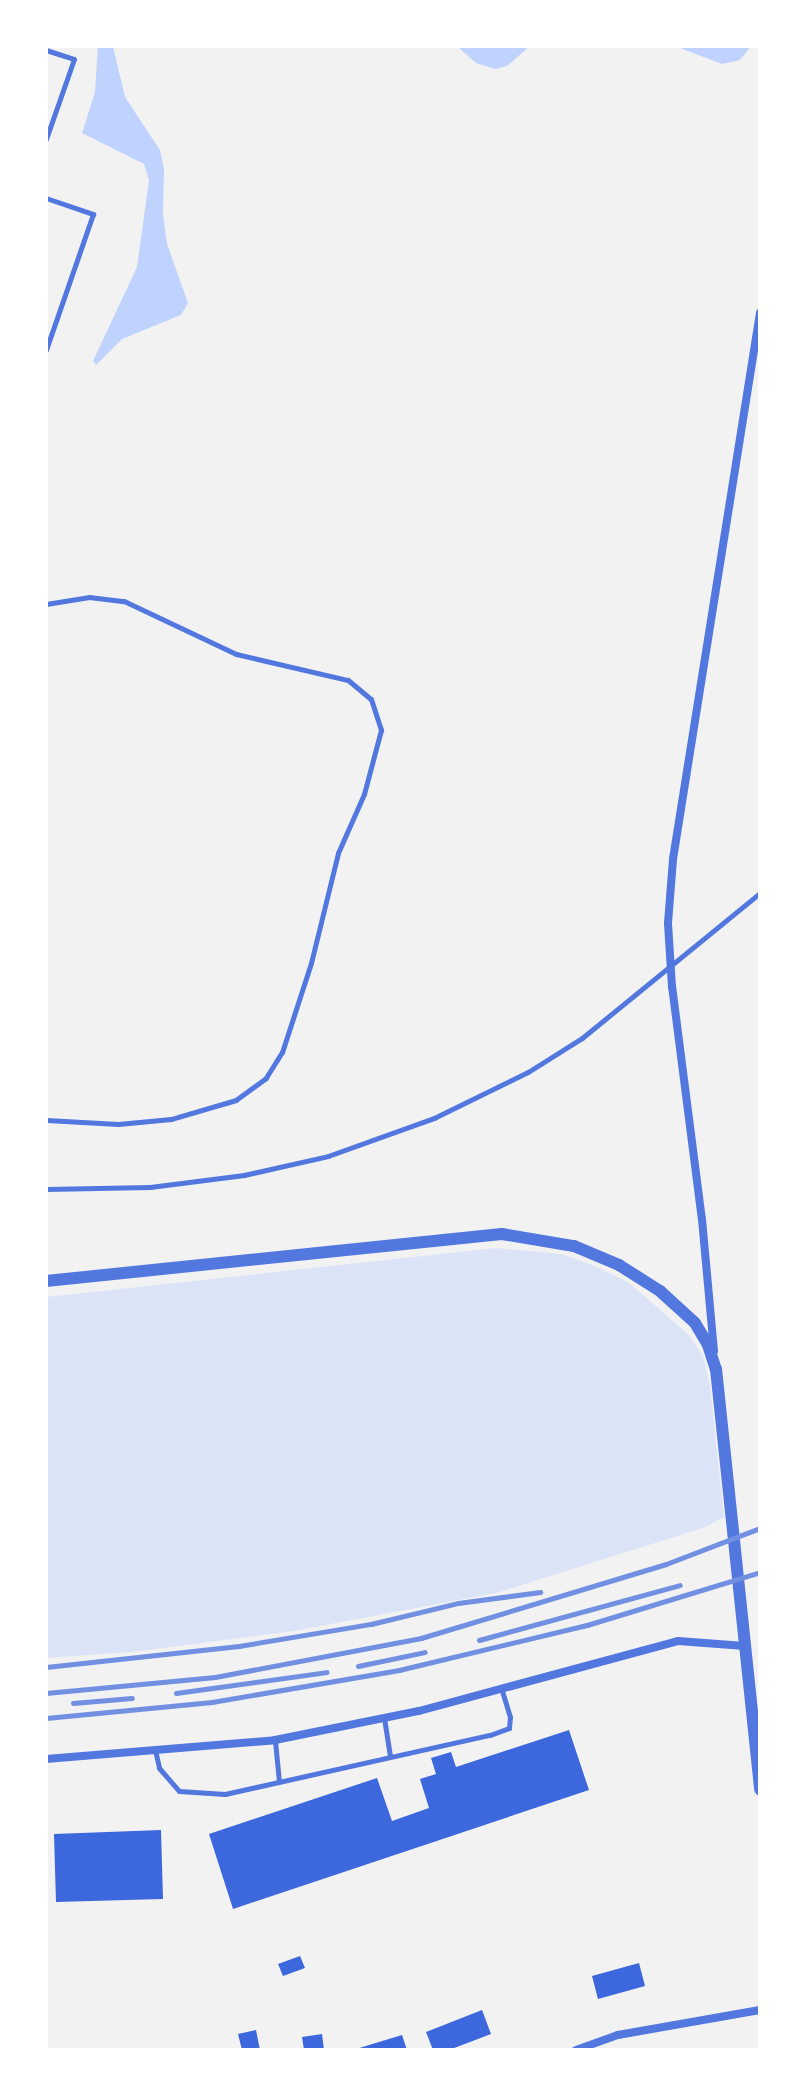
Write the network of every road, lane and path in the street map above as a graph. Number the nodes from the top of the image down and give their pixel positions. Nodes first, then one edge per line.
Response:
1 (46, 50) edge
2 (46, 139) edge
3 (46, 198) edge
4 (760, 313) edge
5 (46, 350) edge
6 (46, 604) edge
7 (759, 894) edge
8 (670, 969) junction
9 (46, 1120) edge
10 (46, 1189) edge
11 (46, 1281) edge
12 (716, 1369) junction
13 (745, 1646) junction
14 (502, 1690) junction
15 (384, 1718) junction
16 (275, 1740) junction
17 (155, 1750) junction
18 (390, 1755) junction
19 (46, 1759) edge
20 (279, 1782) junction
21 (760, 1790) edge
22 (760, 2010) edge
23 (576, 2050) edge

1 - 2 lane
3 - 5 lane
4 - 8 street
6 - 9 lane
7 - 8 lane
8 - 10 lane
8 - 12 street
11 - 12 street
12 - 13 street
13 - 14 street
13 - 21 street
14 - 15 street
14 - 18 lane
15 - 16 street
15 - 18 lane
16 - 17 street
16 - 20 lane
17 - 19 street
17 - 20 lane
18 - 20 lane
22 - 23 street

